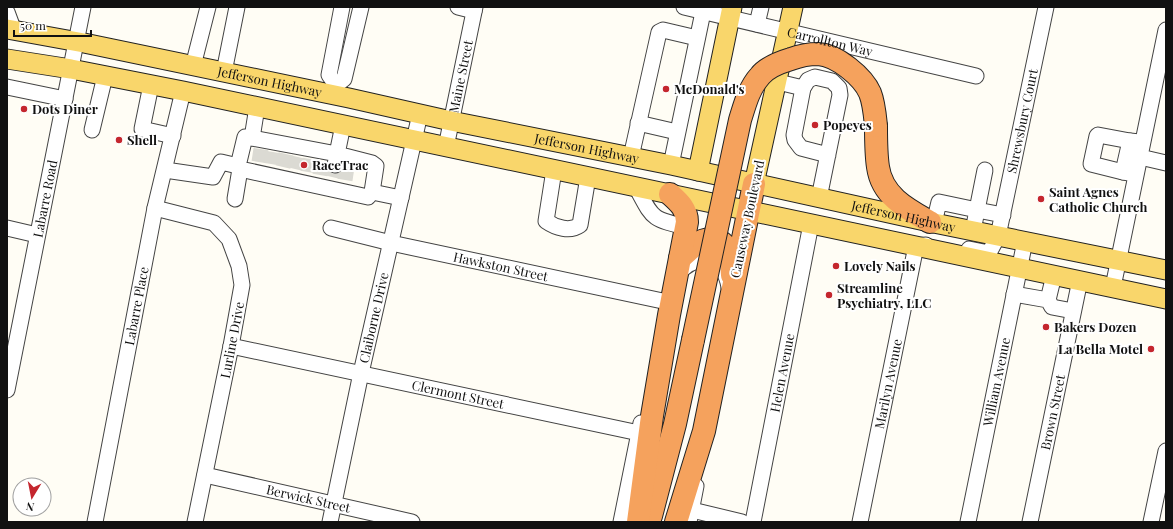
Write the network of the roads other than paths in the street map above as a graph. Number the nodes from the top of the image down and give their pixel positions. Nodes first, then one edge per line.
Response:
1 (83, 7) edge
2 (208, 7) edge
3 (237, 7) edge
4 (342, 7) edge
5 (361, 7) edge
6 (458, 7) edge
7 (684, 7) edge
8 (761, 7) edge
9 (793, 7) edge
10 (1046, 7) edge
11 (475, 9) edge
12 (7, 12) edge
13 (703, 12) junction
14 (731, 13) edge
15 (757, 24) junction
16 (11, 30) edge
17 (1166, 30) edge
18 (788, 32) junction
19 (697, 38) junction
20 (76, 42) junction
21 (7, 59) edge
22 (193, 66) junction
23 (71, 69) junction
24 (224, 72) junction
25 (105, 76) junction
26 (976, 76) dead end
27 (778, 82) junction
28 (151, 85) junction
29 (7, 87) edge
30 (803, 88) junction
31 (335, 90) junction
32 (183, 91) junction
33 (65, 99) junction
34 (381, 105) junction
35 (257, 107) junction
36 (284, 113) junction
37 (420, 114) junction
38 (451, 121) junction
39 (638, 123) junction
40 (344, 125) junction
41 (92, 130) dead end
42 (677, 132) junction
43 (173, 136) junction
44 (414, 140) junction
45 (446, 147) junction
46 (1137, 147) junction
47 (828, 154) junction
48 (630, 157) junction
49 (1166, 163) edge
50 (301, 164) junction
51 (666, 165) junction
52 (239, 168) junction
53 (165, 170) junction
54 (554, 170) junction
55 (985, 170) dead end
56 (698, 171) junction
57 (1130, 173) junction
58 (588, 177) junction
59 (754, 184) junction
60 (636, 187) junction
61 (372, 192) junction
62 (670, 194) junction
63 (401, 198) junction
64 (820, 198) junction
65 (234, 199) dead end
66 (156, 208) junction
67 (977, 210) junction
68 (748, 211) junction
69 (1003, 215) junction
70 (932, 222) junction
71 (810, 224) junction
72 (686, 227) junction
73 (7, 228) edge
74 (330, 228) dead end
75 (972, 231) junction
76 (38, 235) junction
77 (998, 236) junction
78 (1025, 241) junction
79 (391, 243) junction
80 (916, 246) junction
81 (1119, 261) junction
82 (679, 266) junction
83 (1019, 268) junction
84 (1166, 270) edge
85 (1054, 275) junction
86 (1080, 280) junction
87 (1113, 287) junction
88 (732, 294) junction
89 (1014, 294) junction
90 (1166, 299) edge
91 (1048, 300) junction
92 (670, 309) junction
93 (1074, 311) junction
94 (231, 346) junction
95 (361, 373) junction
96 (7, 390) edge
97 (639, 433) junction
98 (1166, 451) edge
99 (205, 475) junction
100 (334, 505) junction
101 (686, 518) edge
102 (95, 522) edge
103 (195, 522) edge
104 (330, 522) edge
105 (412, 522) edge
106 (621, 522) edge
107 (638, 522) edge
108 (649, 522) edge
109 (742, 522) edge
110 (753, 522) edge
111 (860, 522) edge
112 (968, 522) edge
113 (1030, 522) edge
114 (1151, 522) edge

1 - 20 street, Labarre Road
2 - 22 street
3 - 24 street
4 - 31 street
5 - 31 street
6 - 11 street
7 - 13 street, Carrollton Way
8 - 15 street
9 - 18 main road, Causeway Boulevard
10 - 69 street, Shrewsbury Court
11 - 38 street, Maine Street
12 - 16 street
13 - 14 street, Carrollton Way
13 - 19 street
14 - 15 street, Carrollton Way
14 - 56 main road
15 - 18 street, Carrollton Way
16 - 20 main road, Jefferson Highway
17 - 46 street
18 - 26 street, Carrollton Way
18 - 27 main road, Causeway Boulevard
19 - 39 street
19 - 42 street
20 - 22 main road, Jefferson Highway
20 - 23 street, Labarre Road
21 - 23 main road, Jefferson Highway
22 - 24 main road, Jefferson Highway
23 - 25 main road, Jefferson Highway
23 - 33 street, Labarre Road
24 - 31 main road, Jefferson Highway
25 - 28 main road, Jefferson Highway
25 - 41 street
27 - 30 street
27 - 59 main road, Causeway Boulevard
28 - 32 main road, Jefferson Highway
28 - 43 street
29 - 33 street
30 - 47 street
30 - 47 street
31 - 34 main road, Jefferson Highway
31 - 36 main road
32 - 35 main road, Jefferson Highway
32 - 43 street, Labarre Place
33 - 76 street, Labarre Road
34 - 37 main road, Jefferson Highway
34 - 40 main road
35 - 36 main road, Jefferson Highway
35 - 50 street
36 - 40 main road, Jefferson Highway
37 - 38 main road, Jefferson Highway
37 - 44 street, Claiborne Drive
38 - 45 street, Maine Street
38 - 48 main road, Jefferson Highway
39 - 42 street
39 - 48 street
40 - 44 main road, Jefferson Highway
40 - 50 street
42 - 51 street
43 - 53 street, Labarre Place
44 - 45 main road, Jefferson Highway
44 - 63 street, Claiborne Drive
45 - 54 main road, Jefferson Highway
46 - 49 street
46 - 57 street
46 - 57 street
47 - 64 street
48 - 51 main road, Jefferson Highway
50 - 52 street
50 - 52 street
50 - 61 street
50 - 61 street
51 - 56 main road, Jefferson Highway
51 - 60 main road
52 - 53 street
52 - 65 street
53 - 66 street, Labarre Place
54 - 58 main road, Jefferson Highway
54 - 58 street
55 - 67 street
56 - 59 main road, Jefferson Highway
57 - 81 street
58 - 60 main road, Jefferson Highway
59 - 64 main road, Jefferson Highway
59 - 68 highway, Causeway Boulevard
60 - 62 main road, Jefferson Highway
60 - 72 street
61 - 63 street
62 - 68 main road, Jefferson Highway
62 - 72 highway
63 - 79 street, Claiborne Drive
64 - 70 main road, Jefferson Highway
66 - 94 street, Lurline Drive
66 - 102 street, Labarre Place
67 - 69 street
67 - 70 street
67 - 75 street
68 - 71 main road, Jefferson Highway
68 - 88 highway, Causeway Boulevard
69 - 77 street, Shrewsbury Court
70 - 75 main road, Jefferson Highway
70 - 108 highway, bridge
71 - 80 main road, Jefferson Highway
71 - 110 street, Helen Avenue
72 - 82 highway
73 - 76 street
74 - 79 street, Hawkston Street
75 - 77 main road, Jefferson Highway
76 - 96 street, Labarre Road
77 - 78 main road, Jefferson Highway
77 - 80 street, Shrewsbury Court
78 - 81 main road, Jefferson Highway
78 - 83 street, William Avenue
79 - 92 street, Hawkston Street
79 - 95 street, Claiborne Drive
80 - 83 main road, Jefferson Highway
80 - 111 street, Marilyn Avenue
81 - 84 main road, Jefferson Highway
81 - 87 street
82 - 88 highway
82 - 92 highway
83 - 85 main road, Jefferson Highway
83 - 89 street, William Avenue
85 - 86 main road, Jefferson Highway
85 - 91 street
86 - 87 main road, Jefferson Highway
86 - 93 street, Brown Street
87 - 90 main road, Jefferson Highway
88 - 101 highway, Causeway Boulevard
89 - 91 street
89 - 112 street, William Avenue
91 - 93 street
92 - 97 street
92 - 107 highway
93 - 113 street, Brown Street
94 - 95 street, Clermont Street
94 - 99 street, Lurline Drive
95 - 97 street, Clermont Street
95 - 100 street, Claiborne Drive
97 - 106 street
98 - 114 street
99 - 100 street, Berwick Street
99 - 103 street, Lurline Drive
100 - 104 street, Claiborne Drive
100 - 105 street, Berwick Street
101 - 109 street

